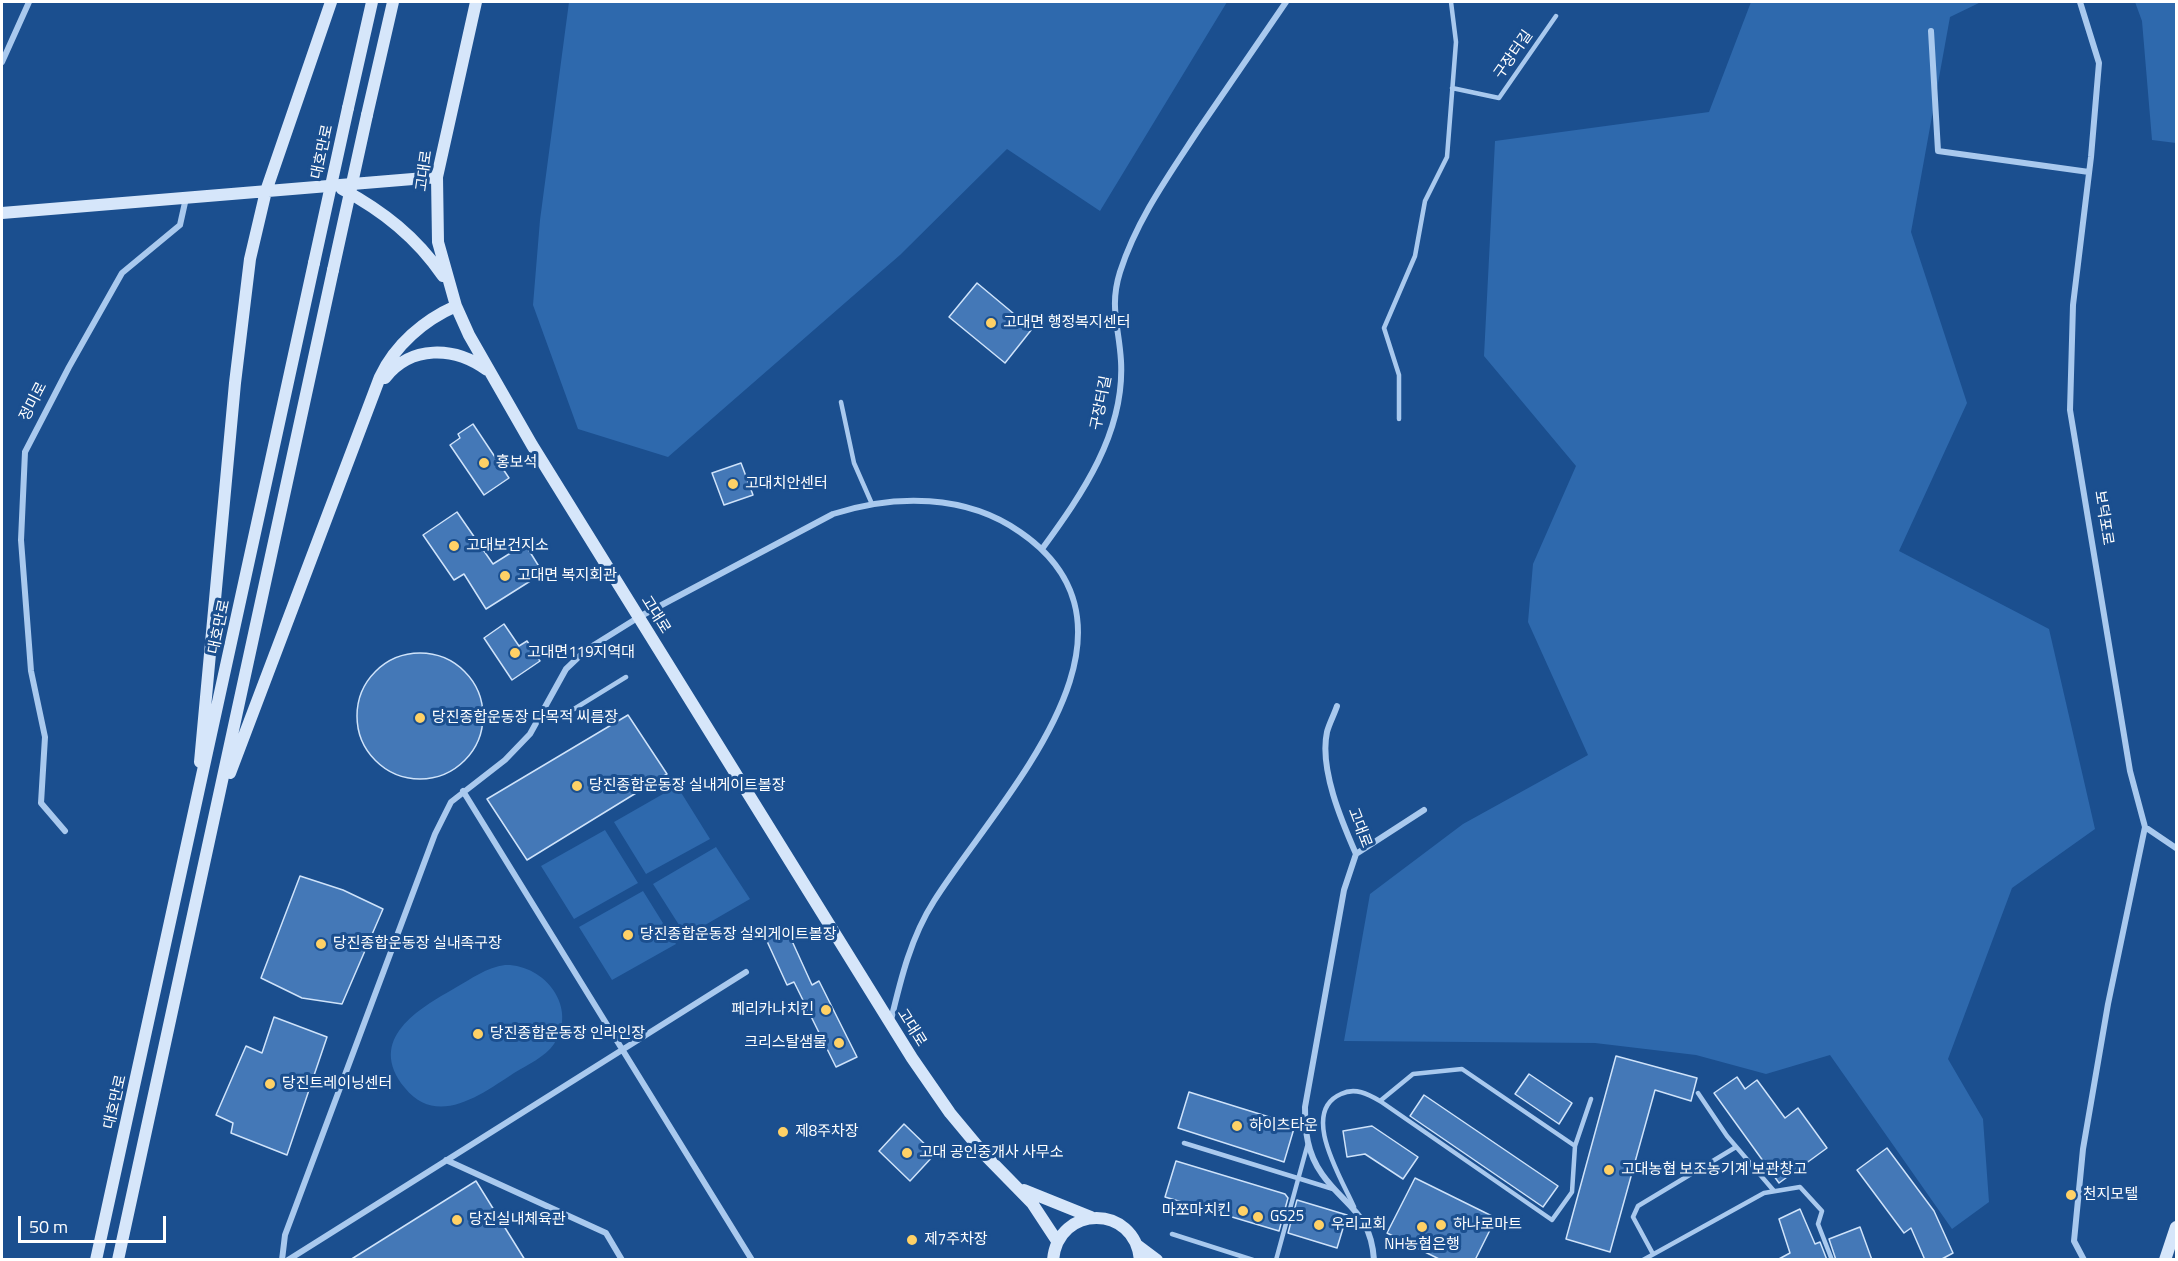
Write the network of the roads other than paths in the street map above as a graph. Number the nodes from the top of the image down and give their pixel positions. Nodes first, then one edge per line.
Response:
1 (29, 2) edge
2 (331, 2) edge
3 (372, 2) edge
4 (393, 2) edge
5 (476, 2) edge
6 (1286, 2) edge
7 (1451, 2) edge
8 (2080, 2) edge
9 (1556, 16) dead end
10 (1931, 31) dead end
11 (2, 62) edge
12 (1452, 88) junction
13 (2089, 172) junction
14 (437, 177) junction
15 (338, 187) junction
16 (266, 191) junction
17 (186, 197) junction
18 (2, 213) edge
19 (449, 284) junction
20 (456, 306) junction
21 (490, 372) junction
22 (374, 394) junction
23 (841, 402) dead end
24 (1399, 419) dead end
25 (872, 504) junction
26 (1042, 549) junction
27 (639, 617) junction
28 (626, 677) dead end
29 (1337, 706) dead end
30 (574, 710) dead end
31 (463, 791) junction
32 (1424, 810) dead end
33 (215, 811) junction
34 (195, 816) junction
35 (2145, 827) junction
36 (65, 831) dead end
37 (2176, 848) edge
38 (1356, 855) junction
39 (746, 972) dead end
40 (890, 1023) junction
41 (623, 1049) junction
42 (1698, 1093) dead end
43 (1590, 1099) dead end
44 (1380, 1101) junction
45 (1184, 1143) dead end
46 (1308, 1143) junction
47 (1575, 1146) junction
48 (1736, 1147) junction
49 (446, 1160) junction
50 (1298, 1178) junction
51 (1018, 1187) junction
52 (1336, 1190) junction
53 (1774, 1191) junction
54 (1354, 1207) junction
55 (1091, 1217) junction
56 (2176, 1227) edge
57 (1172, 1234) dead end
58 (1058, 1241) junction
59 (1137, 1245) junction
60 (1653, 1254) junction
61 (96, 1260) edge
62 (118, 1260) edge
63 (282, 1260) edge
64 (288, 1260) edge
65 (622, 1260) edge
66 (752, 1260) edge
67 (1053, 1260) edge
68 (1140, 1260) edge
69 (1157, 1260) edge
70 (1253, 1260) edge
71 (1276, 1260) edge
72 (1374, 1260) edge
73 (1643, 1260) edge
74 (1832, 1260) edge
75 (2084, 1260) edge
76 (2165, 1260) edge

1 - 11 street
2 - 16 main road
3 - 34 main road, 대호만로, bridge
4 - 33 main road, bridge
5 - 14 main road, 고대로
6 - 26 street, 구장터길
7 - 12 lane
8 - 13 street, 보덕포로
9 - 12 lane, 구장터길
10 - 13 street
12 - 24 lane
13 - 35 street, 보덕포로
14 - 15 main road
14 - 19 main road, 고대로
15 - 16 main road
15 - 19 main road
16 - 17 main road
16 - 34 main road
17 - 18 main road
17 - 36 street, 정미로
19 - 20 main road, 고대로
20 - 21 main road, 고대로
20 - 22 main road
21 - 22 main road
21 - 27 main road, 고대로
22 - 33 main road
23 - 25 lane
25 - 26 street
25 - 27 street
26 - 40 street
27 - 31 street
27 - 40 main road, 고대로
28 - 30 lane
29 - 38 street, 고대로
31 - 41 street
31 - 63 street
32 - 38 street
33 - 62 main road
34 - 61 main road, 대호만로
35 - 37 street
35 - 75 street
38 - 46 street, 고대로
39 - 41 street
40 - 51 main road, 고대로
41 - 49 street
41 - 66 street
42 - 48 lane
43 - 47 lane
44 - 47 lane
44 - 47 lane
44 - 54 lane
45 - 50 lane
46 - 50 lane
46 - 52 street, 고대로
48 - 53 lane
48 - 60 lane
49 - 64 street
49 - 65 street
50 - 52 lane
50 - 71 lane
51 - 55 main road
51 - 58 main road
52 - 54 street, 고대로
53 - 60 lane
53 - 74 lane
54 - 72 street, 고대로
55 - 58 main road
55 - 59 main road
56 - 76 main road
57 - 70 lane
58 - 67 main road
59 - 68 main road
59 - 69 main road
60 - 73 lane

